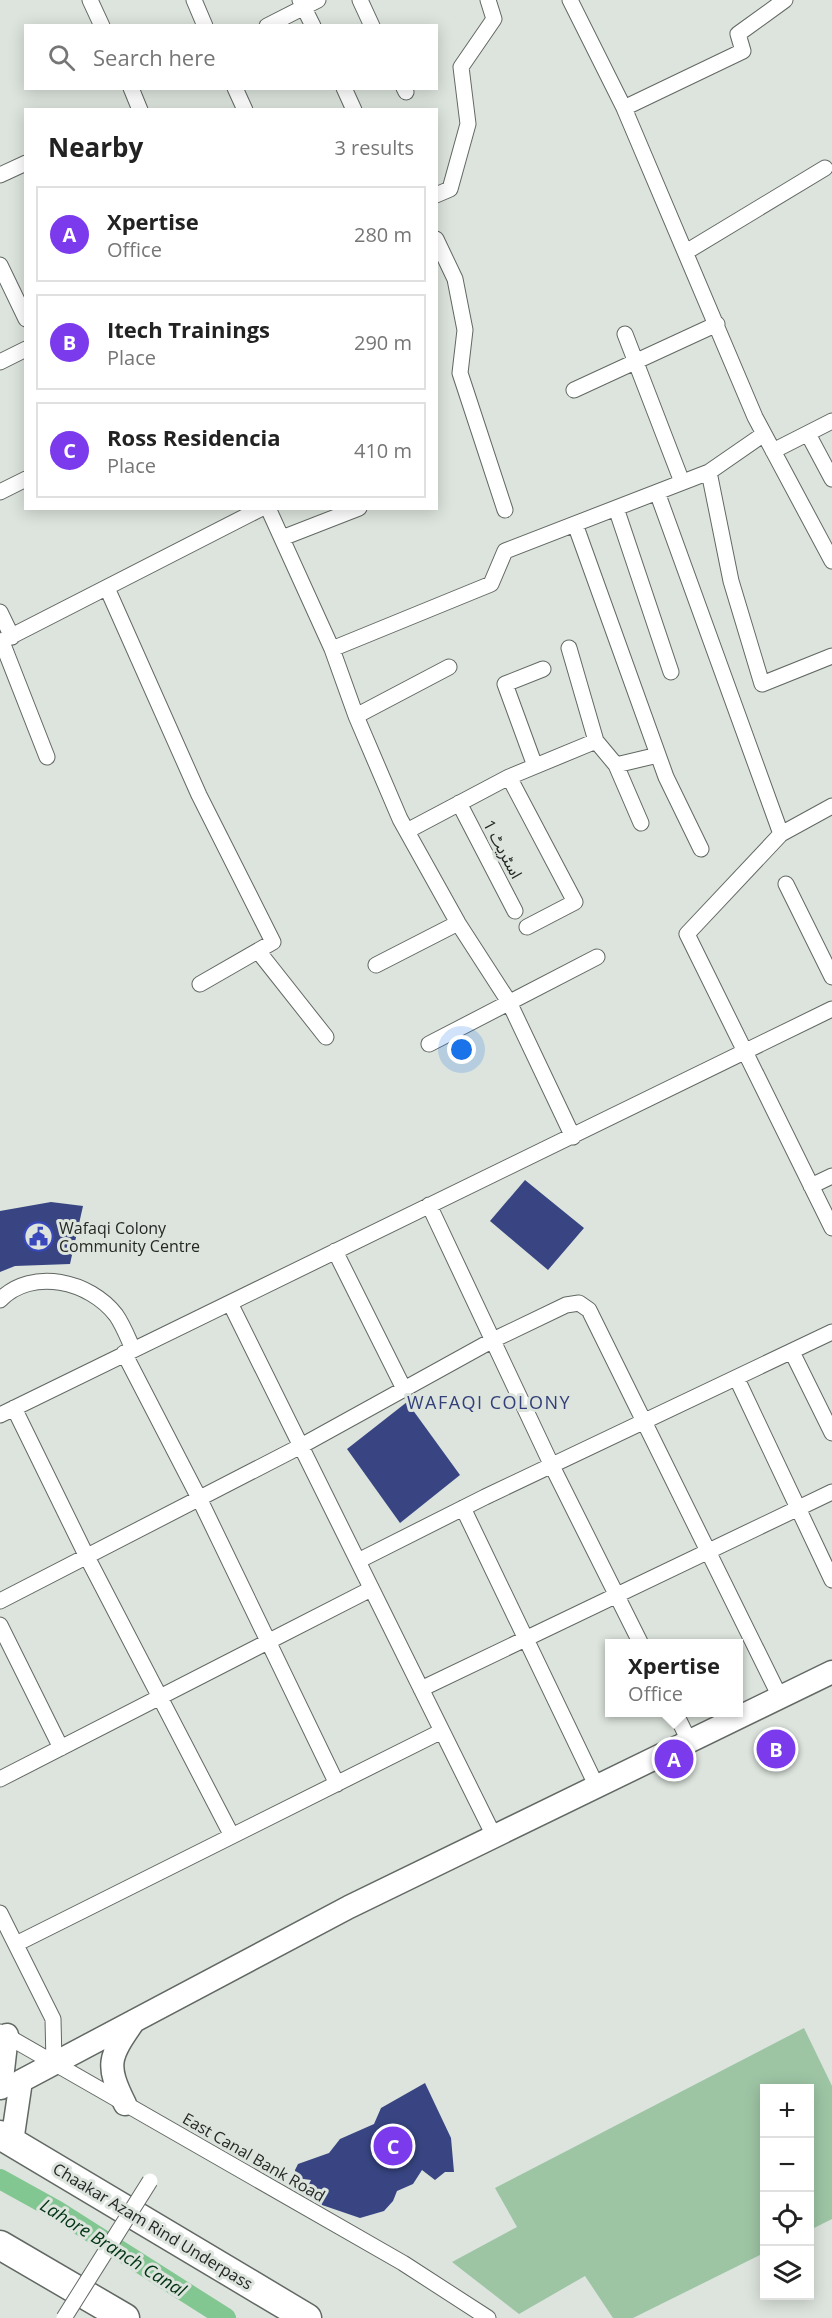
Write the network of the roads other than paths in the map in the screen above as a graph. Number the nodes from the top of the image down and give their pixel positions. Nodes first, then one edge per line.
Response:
1 (90, 0) edge
2 (194, 0) edge
3 (360, 0) edge
4 (488, 0) edge
5 (570, 0) edge
6 (785, 0) edge
7 (307, 2) edge
8 (101, 24) edge
9 (204, 24) edge
10 (270, 24) edge
11 (312, 24) edge
12 (371, 24) edge
13 (132, 90) edge
14 (236, 90) edge
15 (345, 90) edge
16 (139, 108) edge
17 (243, 108) edge
18 (353, 108) edge
19 (624, 108) junction
20 (24, 164) edge
21 (825, 168) dead end
22 (0, 175) edge
23 (438, 194) edge
24 (438, 244) edge
25 (686, 252) junction
26 (0, 265) edge
27 (24, 315) edge
28 (717, 324) junction
29 (625, 334) dead end
30 (24, 350) edge
31 (637, 361) junction
32 (0, 362) edge
33 (574, 390) dead end
34 (832, 421) edge
35 (764, 434) junction
36 (808, 434) junction
37 (773, 451) junction
38 (710, 472) junction
39 (832, 479) edge
40 (24, 480) edge
41 (682, 482) junction
42 (0, 492) edge
43 (657, 492) junction
44 (616, 508) junction
45 (258, 510) edge
46 (269, 510) edge
47 (354, 510) edge
48 (505, 510) dead end
49 (575, 524) junction
50 (282, 538) junction
51 (832, 561) edge
52 (107, 588) junction
53 (0, 612) edge
54 (5, 640) edge
55 (568, 648) dead end
56 (332, 649) junction
57 (832, 656) edge
58 (449, 667) dead end
59 (543, 669) dead end
60 (671, 672) dead end
61 (356, 716) junction
62 (596, 741) junction
63 (658, 755) junction
64 (47, 757) dead end
65 (616, 765) junction
66 (535, 766) junction
67 (509, 777) junction
68 (459, 803) junction
69 (832, 806) edge
70 (641, 823) dead end
71 (407, 831) junction
72 (781, 834) junction
73 (701, 849) dead end
74 (786, 884) dead end
75 (515, 911) dead end
76 (458, 923) junction
77 (527, 927) dead end
78 (258, 951) junction
79 (597, 957) dead end
80 (376, 964) dead end
81 (832, 977) edge
82 (201, 984) dead end
83 (509, 1002) junction
84 (832, 1009) edge
85 (327, 1037) dead end
86 (429, 1044) dead end
87 (747, 1052) junction
88 (573, 1137) junction
89 (832, 1176) edge
90 (812, 1186) junction
91 (429, 1205) junction
92 (832, 1228) edge
93 (335, 1251) junction
94 (0, 1300) edge
95 (230, 1303) junction
96 (832, 1332) edge
97 (493, 1340) junction
98 (129, 1351) junction
99 (792, 1352) junction
100 (737, 1379) junction
101 (404, 1389) junction
102 (7, 1412) edge
103 (646, 1422) junction
104 (832, 1433) edge
105 (301, 1446) junction
106 (552, 1466) junction
107 (832, 1492) edge
108 (199, 1498) junction
109 (463, 1508) junction
110 (798, 1508) junction
111 (710, 1551) junction
112 (86, 1555) junction
113 (358, 1561) junction
114 (832, 1580) edge
115 (371, 1589) junction
116 (618, 1595) junction
117 (0, 1601) edge
118 (0, 1625) edge
119 (525, 1639) junction
120 (639, 1639) edge
121 (268, 1641) junction
122 (832, 1672) edge
123 (421, 1689) junction
124 (160, 1697) junction
125 (780, 1697) junction
126 (743, 1715) edge
127 (677, 1717) edge
128 (738, 1717) edge
129 (442, 1731) junction
130 (688, 1741) junction
131 (61, 1748) junction
132 (0, 1779) edge
133 (337, 1784) junction
134 (597, 1787) junction
135 (232, 1836) junction
136 (494, 1836) junction
137 (0, 1913) edge
138 (15, 1944) junction
139 (135, 2020) junction
140 (3, 2033) edge
141 (54, 2063) junction
142 (7, 2086) edge
143 (125, 2104) junction
144 (6, 2138) edge
145 (150, 2181) dead end
146 (0, 2245) edge
147 (64, 2318) edge
148 (125, 2318) edge
149 (307, 2318) edge
150 (488, 2318) edge

1 - 8 street
2 - 9 street
3 - 12 street
4 - 23 street
5 - 19 street
6 - 19 street
7 - 10 street
7 - 11 street
13 - 16 street
14 - 17 street
15 - 18 street
19 - 25 street
20 - 22 street
21 - 25 street
24 - 48 street
25 - 28 street
26 - 27 street
28 - 31 street
28 - 35 street
29 - 31 street
30 - 32 street
31 - 33 street
31 - 41 street
34 - 36 street
35 - 37 street
35 - 38 street
36 - 37 street
36 - 39 street
37 - 51 street
38 - 41 street
38 - 57 street
40 - 42 street
41 - 43 street
43 - 44 street
43 - 72 street
44 - 49 street
44 - 60 street
45 - 52 street
46 - 50 street
47 - 50 street
49 - 56 street
49 - 63 street
50 - 56 street
52 - 54 street
52 - 78 street
53 - 54 street
54 - 64 street
55 - 62 street
56 - 61 street
58 - 61 street
59 - 66 street
61 - 71 street
62 - 65 street
62 - 66 street
63 - 65 street
63 - 73 street
65 - 70 street
66 - 67 street
67 - 68 street
67 - 77 street
68 - 71 street
68 - 75 street, اسٹریٹ 1
69 - 72 street
71 - 76 street
72 - 87 street
74 - 81 street
76 - 80 street
76 - 83 street
78 - 82 street
78 - 85 street
79 - 83 street
83 - 86 street
83 - 88 street
84 - 87 street
87 - 88 street
87 - 90 street
88 - 91 street
89 - 90 street
90 - 92 street
91 - 93 street
91 - 97 street
93 - 95 street
93 - 101 street
94 - 98 street
95 - 98 street
95 - 105 street
96 - 99 street
97 - 101 street
97 - 103 street
97 - 106 street
98 - 102 street
98 - 108 street
99 - 100 street
99 - 104 street
100 - 103 street
100 - 110 street
101 - 105 street
102 - 112 street
103 - 106 street
103 - 111 street
105 - 108 street
105 - 113 street
106 - 109 street
106 - 116 street
107 - 110 street
108 - 112 street
108 - 121 street
109 - 113 street
109 - 119 street
110 - 111 street
110 - 114 street
111 - 116 street
111 - 125 street
112 - 117 street
112 - 124 street
113 - 115 street
115 - 121 street
115 - 123 street
116 - 119 street
116 - 120 street
118 - 131 street
119 - 123 street
119 - 134 street
121 - 124 street
121 - 133 street
122 - 125 street
123 - 129 street
124 - 131 street
124 - 135 street
125 - 126 street
127 - 130 street
128 - 130 street
129 - 133 street
129 - 136 street
130 - 134 street
131 - 132 street
133 - 135 street
134 - 136 street
135 - 138 street
136 - 139 street
137 - 138 street
138 - 141 street
139 - 141 street
139 - 143 street
140 - 141 street, East Canal Bank Road
140 - 142 street
141 - 142 street
141 - 143 street, East Canal Bank Road
142 - 144 street
143 - 150 street, East Canal Bank Road
144 - 149 highway, Chaakar Azam Rind Underpass
145 - 147 street, bridge
146 - 148 highway

